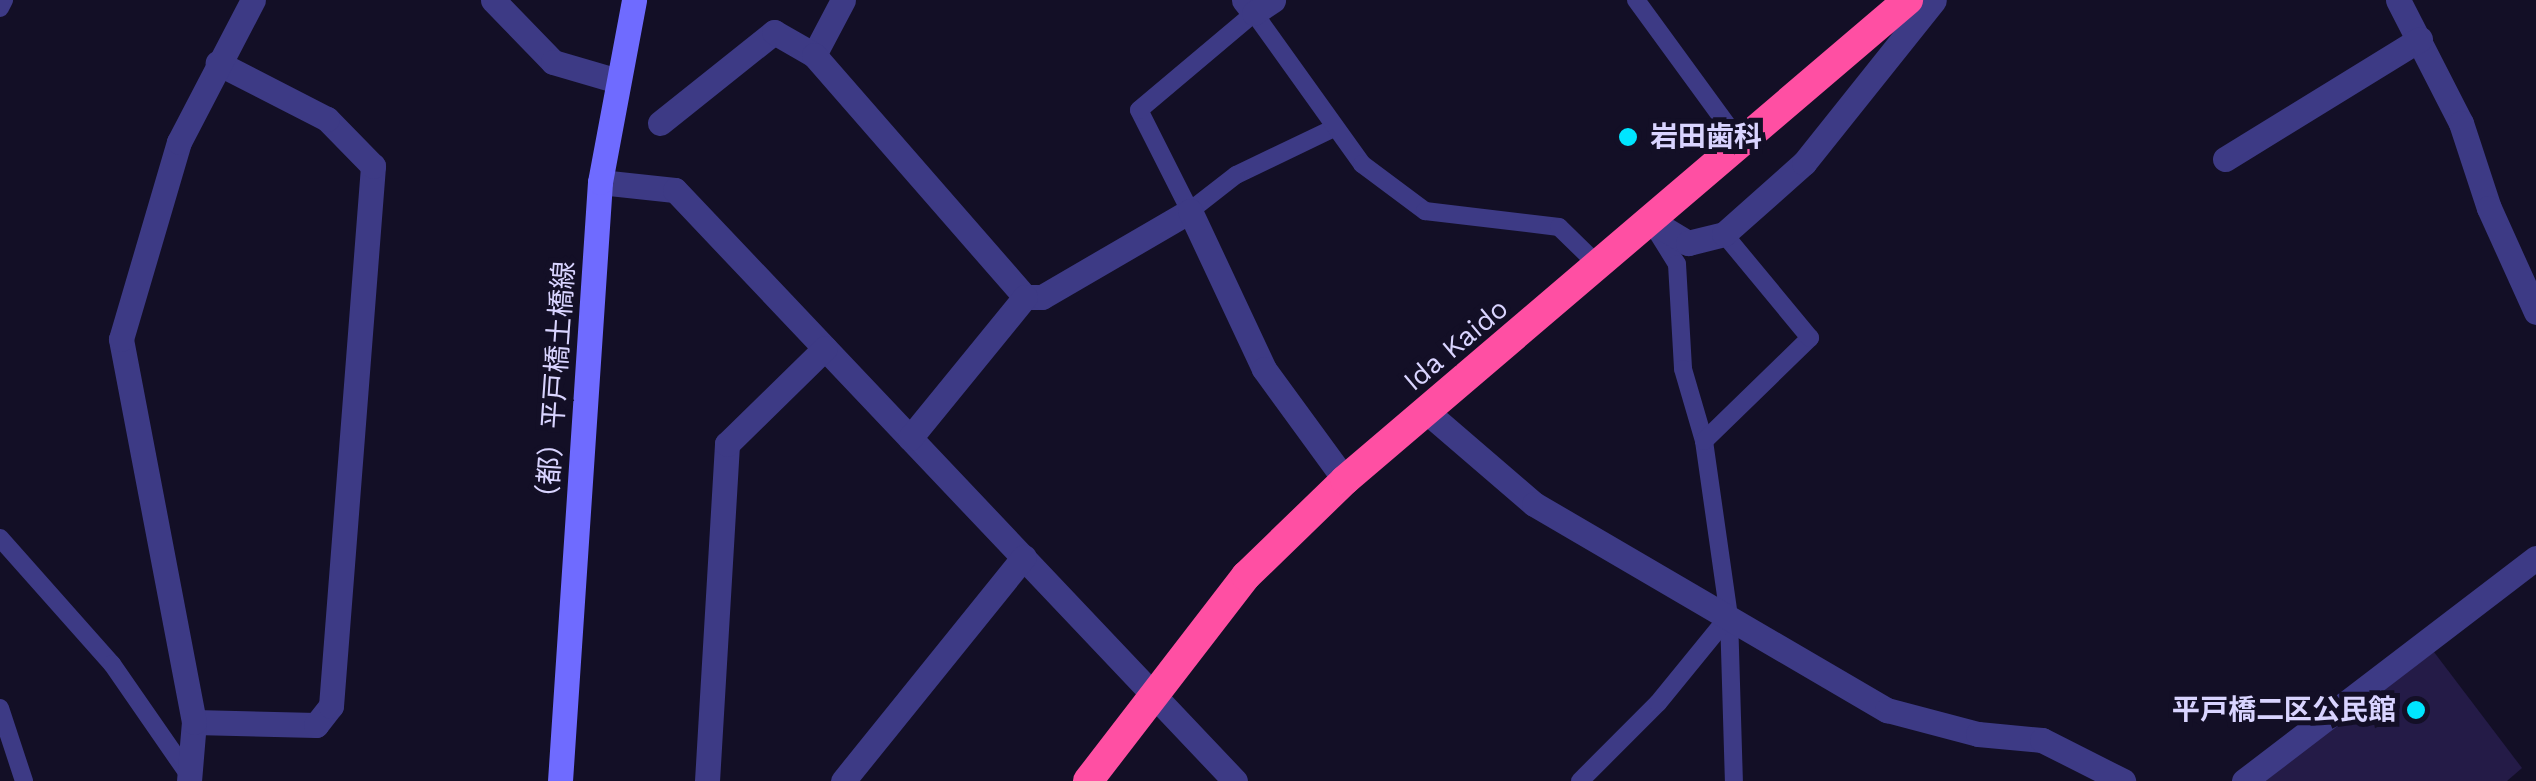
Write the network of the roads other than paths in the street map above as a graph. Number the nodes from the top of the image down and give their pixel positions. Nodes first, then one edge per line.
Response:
1 (4, 0) edge
2 (253, 0) edge
3 (493, 0) edge
4 (634, 0) edge
5 (843, 0) edge
6 (1636, 0) edge
7 (1908, 0) edge
8 (1934, 0) edge
9 (2398, 0) edge
10 (1257, 4) edge
11 (0, 8) edge
12 (2420, 39) junction
13 (814, 55) junction
14 (218, 63) junction
15 (615, 80) junction
16 (660, 123) dead end
17 (1332, 128) junction
18 (1741, 144) junction
19 (2224, 159) dead end
20 (600, 182) junction
21 (1190, 211) junction
22 (1648, 219) junction
23 (1724, 234) junction
24 (1600, 266) junction
25 (1025, 298) junction
26 (2536, 312) edge
27 (825, 348) junction
28 (1427, 412) junction
29 (910, 438) junction
30 (1704, 440) junction
31 (1346, 480) junction
32 (0, 538) edge
33 (1024, 557) junction
34 (2536, 558) edge
35 (1729, 616) junction
36 (1154, 692) junction
37 (0, 708) edge
38 (194, 722) junction
39 (189, 778) edge
40 (24, 781) edge
41 (560, 781) edge
42 (706, 781) edge
43 (843, 781) edge
44 (1088, 781) edge
45 (1235, 781) edge
46 (1580, 781) edge
47 (1734, 781) edge
48 (2123, 781) edge
49 (2244, 781) edge

1 - 11 lane
2 - 14 street
3 - 15 street
4 - 15 street, （都）平戸橋土橋線
5 - 13 street
6 - 18 lane
7 - 18 highway, Ida Kaido
8 - 23 street
9 - 12 street
10 - 17 lane
10 - 21 lane
12 - 19 street
12 - 26 street
13 - 16 street
13 - 25 street
14 - 38 street
14 - 38 street
15 - 20 street, （都）平戸橋土橋線
17 - 21 lane
17 - 24 lane
18 - 22 highway, Ida Kaido
20 - 27 street
20 - 41 street, （都）平戸橋土橋線
21 - 25 street
21 - 31 street
22 - 23 street
22 - 24 highway, Ida Kaido
22 - 30 lane
23 - 30 lane
24 - 28 highway, Ida Kaido
25 - 29 street
27 - 29 street
27 - 42 street
28 - 31 highway, Ida Kaido
28 - 35 street
29 - 33 street
30 - 35 lane
31 - 36 highway, Ida Kaido
32 - 39 lane
33 - 36 street
33 - 43 street
34 - 49 street
35 - 46 lane
35 - 47 lane
35 - 48 street
36 - 44 highway, Ida Kaido
36 - 45 street
37 - 40 lane
38 - 39 street

